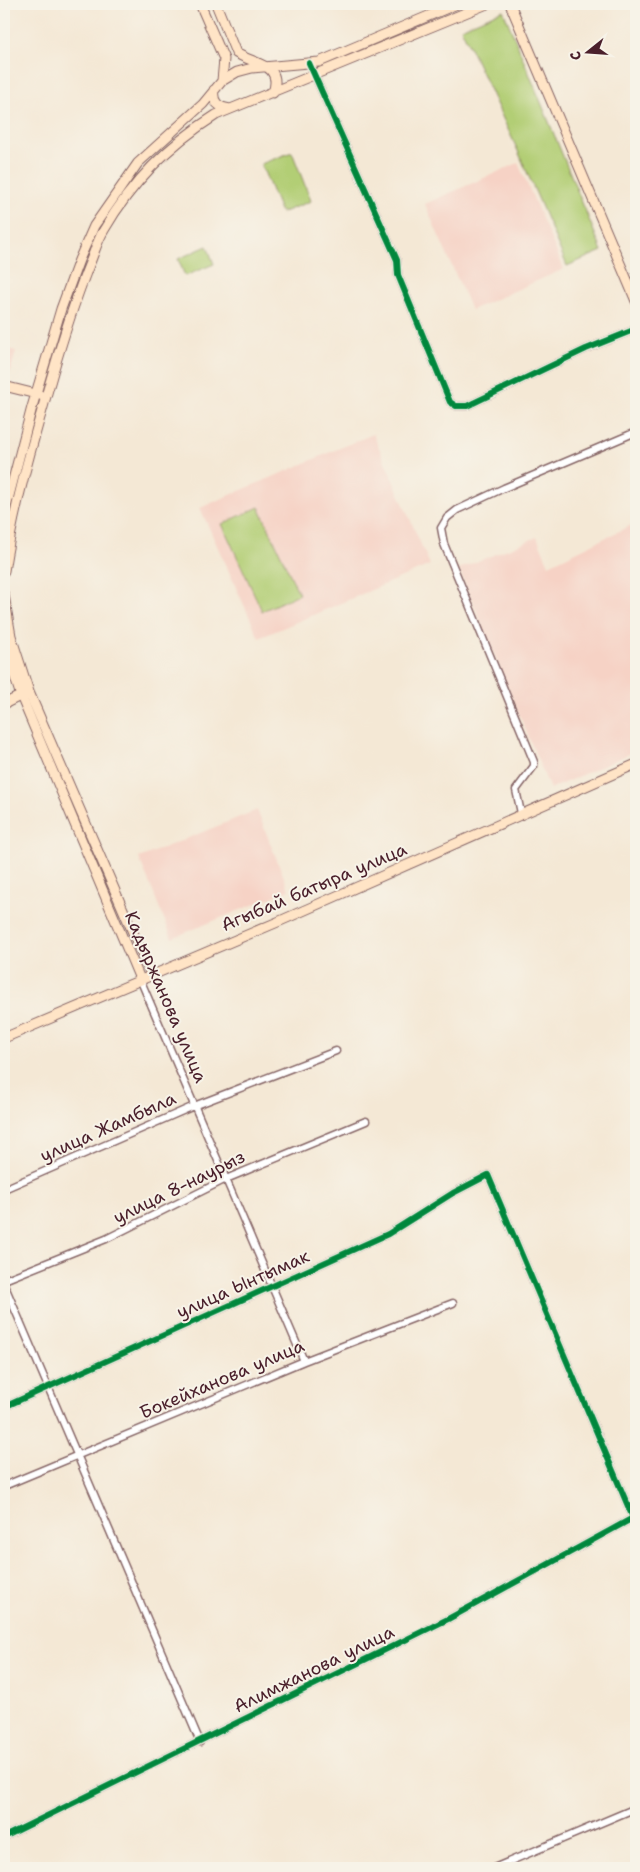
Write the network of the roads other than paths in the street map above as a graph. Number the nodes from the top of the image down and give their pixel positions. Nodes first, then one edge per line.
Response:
1 (200, 4) edge
2 (216, 4) edge
3 (457, 4) edge
4 (487, 4) edge
5 (510, 4) edge
6 (309, 63) junction
7 (266, 66) junction
8 (314, 75) junction
9 (222, 81) junction
10 (214, 89) junction
11 (273, 93) junction
12 (230, 109) junction
13 (636, 302) edge
14 (636, 329) edge
15 (4, 386) edge
16 (36, 394) junction
17 (46, 397) junction
18 (636, 432) edge
19 (4, 515) edge
20 (4, 571) edge
21 (4, 595) edge
22 (4, 644) edge
23 (25, 694) junction
24 (4, 704) edge
25 (636, 764) edge
26 (521, 814) junction
27 (151, 974) junction
28 (140, 979) junction
29 (4, 1038) edge
30 (336, 1051) dead end
31 (194, 1106) junction
32 (366, 1120) dead end
33 (226, 1179) junction
34 (4, 1190) edge
35 (4, 1280) edge
36 (4, 1284) edge
37 (272, 1287) junction
38 (453, 1303) dead end
39 (304, 1361) junction
40 (48, 1388) junction
41 (4, 1407) edge
42 (78, 1456) junction
43 (4, 1486) edge
44 (633, 1518) junction
45 (636, 1525) edge
46 (200, 1742) junction
47 (636, 1808) edge
48 (4, 1837) edge
49 (494, 1868) edge

1 - 9 main road
2 - 7 main road
3 - 6 main road
4 - 8 main road
5 - 13 main road
6 - 7 main road
6 - 8 street
7 - 9 main road
7 - 11 main road
8 - 11 main road
8 - 14 street
9 - 10 main road
10 - 12 main road
10 - 16 main road
11 - 12 main road
12 - 17 main road
15 - 16 main road
16 - 17 main road
16 - 19 main road
17 - 20 main road
18 - 26 street
21 - 23 main road, Кадыржанова улица
22 - 23 main road, Кадыржанова улица
23 - 24 main road
23 - 27 main road, Кадыржанова улица
23 - 28 main road, Кадыржанова улица
25 - 26 main road, Агыбай батыра улица
26 - 27 main road, Агыбай батыра улица
27 - 28 main road, Агыбай батыра улица
28 - 29 main road, Агыбай батыра улица
28 - 31 street, Кадыржанова улица
30 - 31 street, улица Жамбыла
31 - 33 street, Кадыржанова улица
31 - 34 street, улица Жамбыла
32 - 33 street, улица 8-наурыз
33 - 35 street, улица 8-наурыз
33 - 37 street, Кадыржанова улица
36 - 40 street
37 - 39 street, Кадыржанова улица
37 - 40 street, улица Ынтымак
37 - 44 street, улица Ынтымак
38 - 39 street, Бокейханова улица
39 - 42 street, Бокейханова улица
40 - 41 street, улица Ынтымак
40 - 42 street
42 - 43 street, Бокейханова улица
42 - 46 street
44 - 45 street
44 - 46 street, Алимжанова улица
46 - 48 street, Алимжанова улица
47 - 49 street

